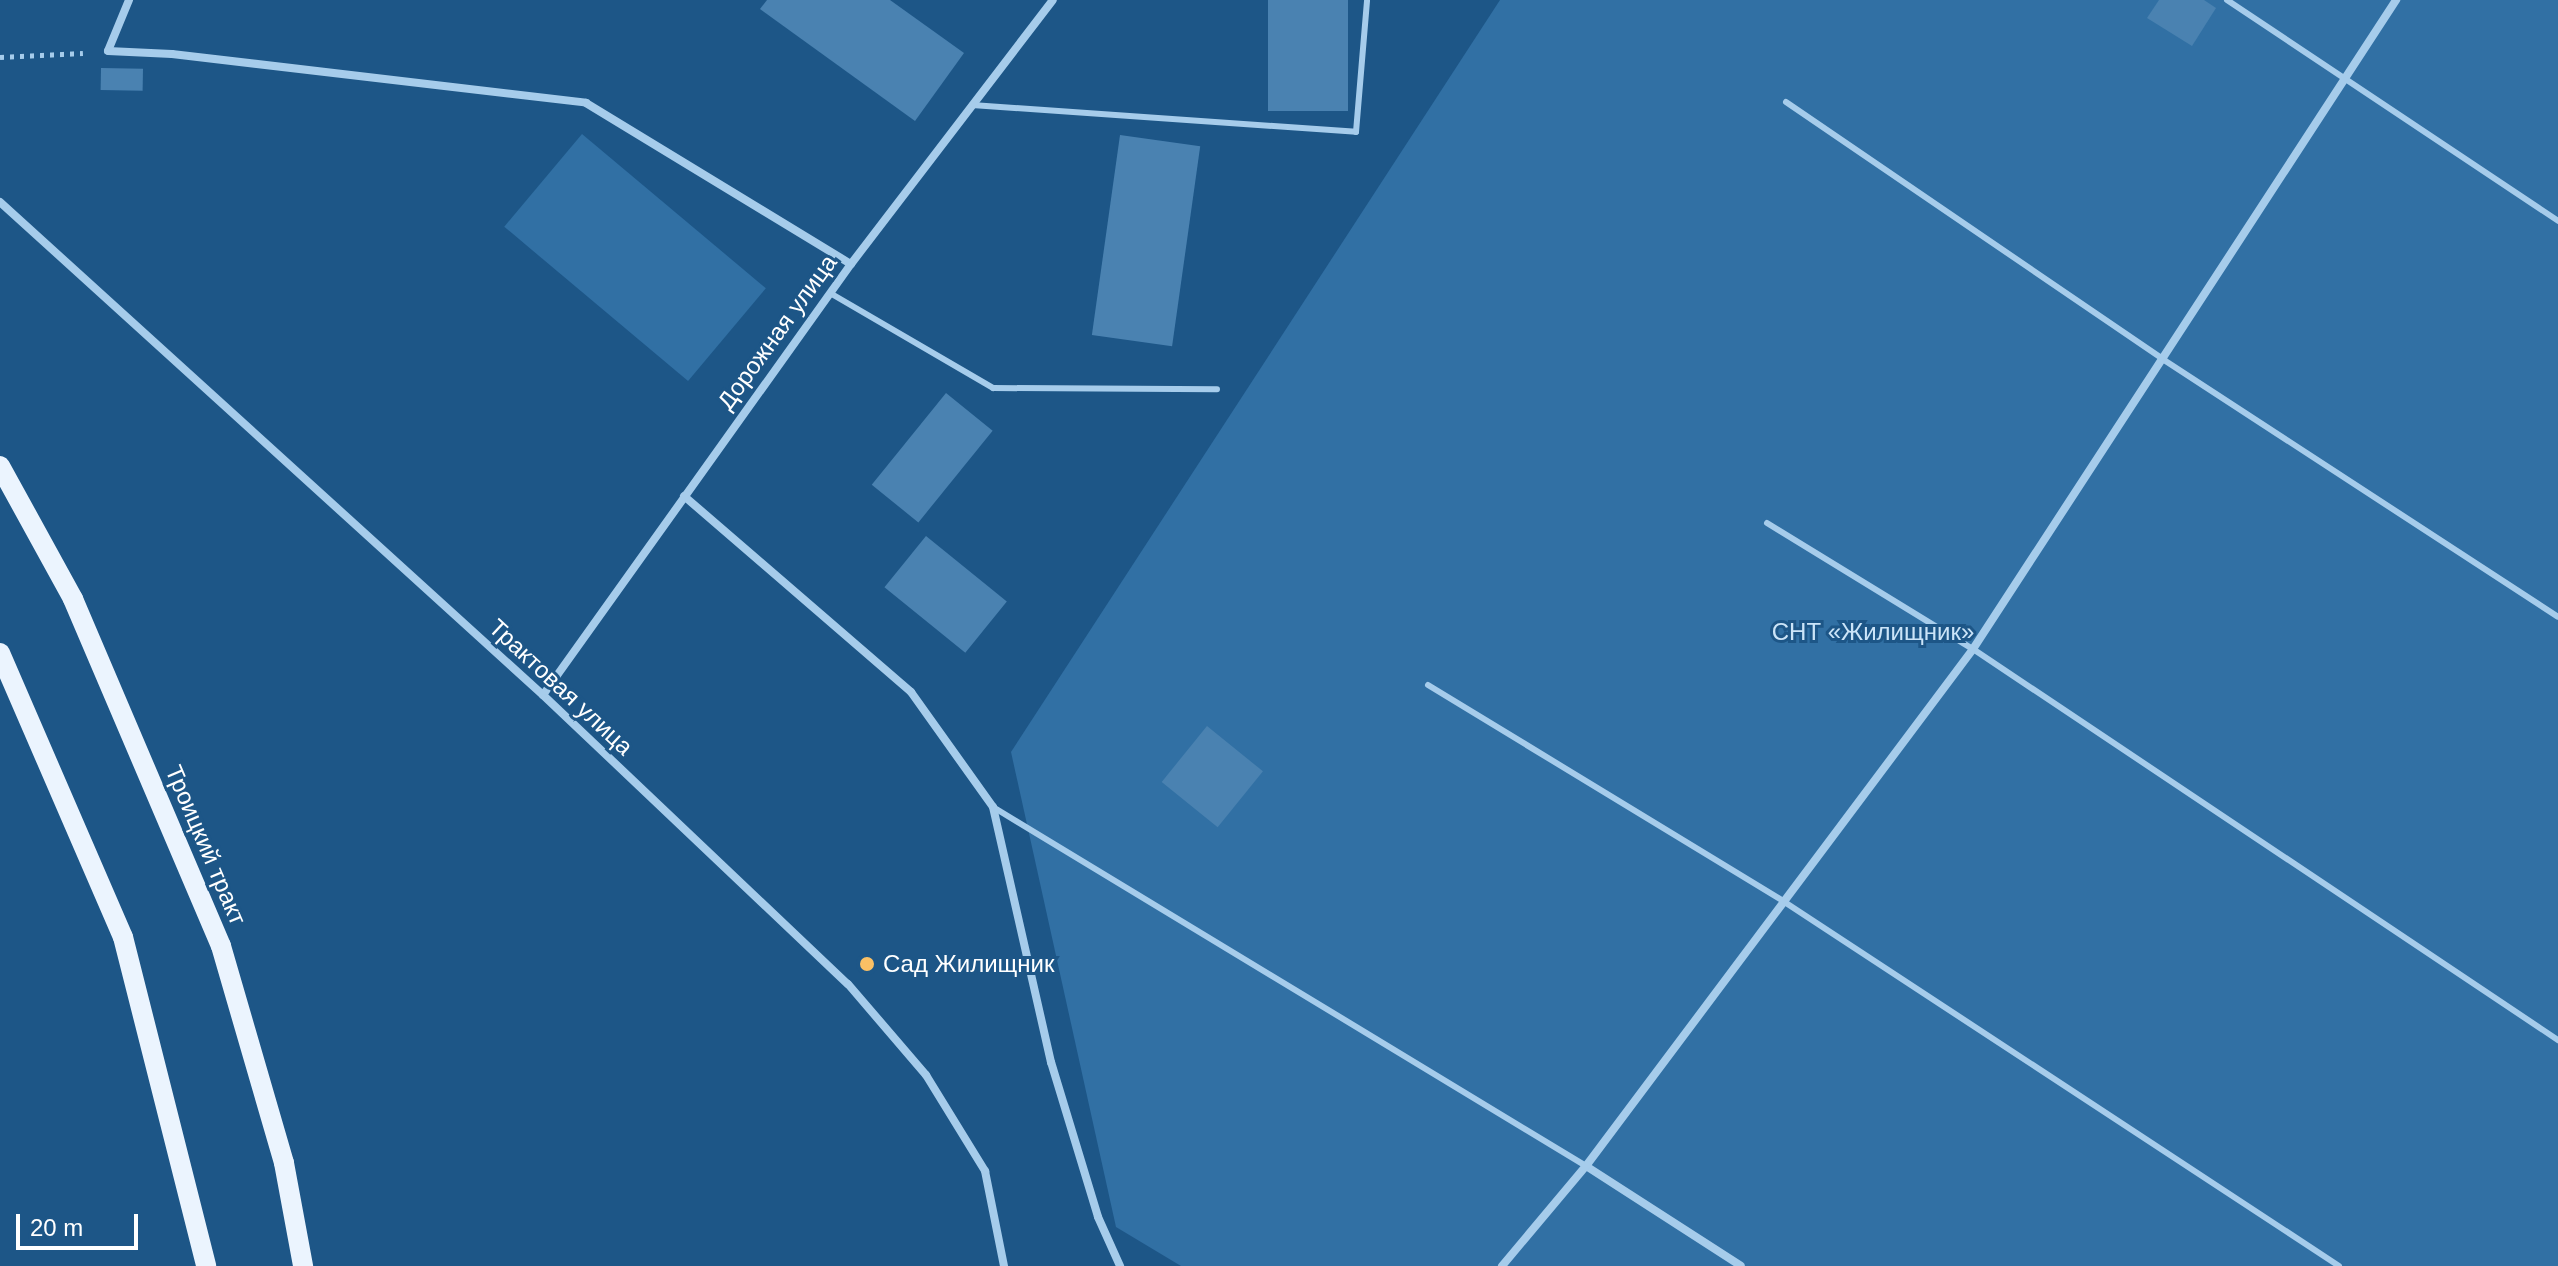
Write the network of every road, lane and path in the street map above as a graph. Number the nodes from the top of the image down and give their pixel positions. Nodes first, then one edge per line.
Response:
1 (129, 0) edge
2 (1053, 0) edge
3 (1367, 0) edge
4 (2227, 0) edge
5 (2396, 0) edge
6 (108, 51) junction
7 (0, 57) edge
8 (2344, 78) junction
9 (1786, 102) dead end
10 (972, 105) junction
11 (0, 202) edge
12 (2558, 221) edge
13 (851, 264) junction
14 (830, 293) junction
15 (2164, 360) junction
16 (1217, 389) dead end
17 (0, 466) edge
18 (684, 496) junction
19 (1767, 523) dead end
20 (2558, 617) edge
21 (1973, 649) junction
22 (0, 653) edge
23 (1428, 685) dead end
24 (543, 695) junction
25 (993, 807) junction
26 (1783, 901) junction
27 (2558, 1040) edge
28 (1586, 1166) junction
29 (206, 1264) edge
30 (303, 1266) edge
31 (1004, 1266) edge
32 (1120, 1266) edge
33 (1502, 1266) edge
34 (1741, 1266) edge
35 (2339, 1266) edge

1 - 6 street
2 - 10 street, Дорожная улица
3 - 10 lane
4 - 8 lane
5 - 8 street
6 - 7 path
6 - 13 street
8 - 12 lane
8 - 15 street
9 - 15 lane
10 - 13 street, Дорожная улица
11 - 24 street, Трактовая улица
13 - 14 street, Дорожная улица
14 - 16 lane
14 - 18 street, Дорожная улица
15 - 20 lane
15 - 21 street
17 - 30 main road, Троицкий тракт
18 - 24 street, Дорожная улица
18 - 25 street
19 - 21 lane
21 - 26 street
21 - 27 lane
22 - 29 main road
23 - 26 lane
24 - 31 street, Трактовая улица
25 - 28 lane
25 - 32 street
26 - 28 street
26 - 35 lane
28 - 33 street
28 - 34 street

